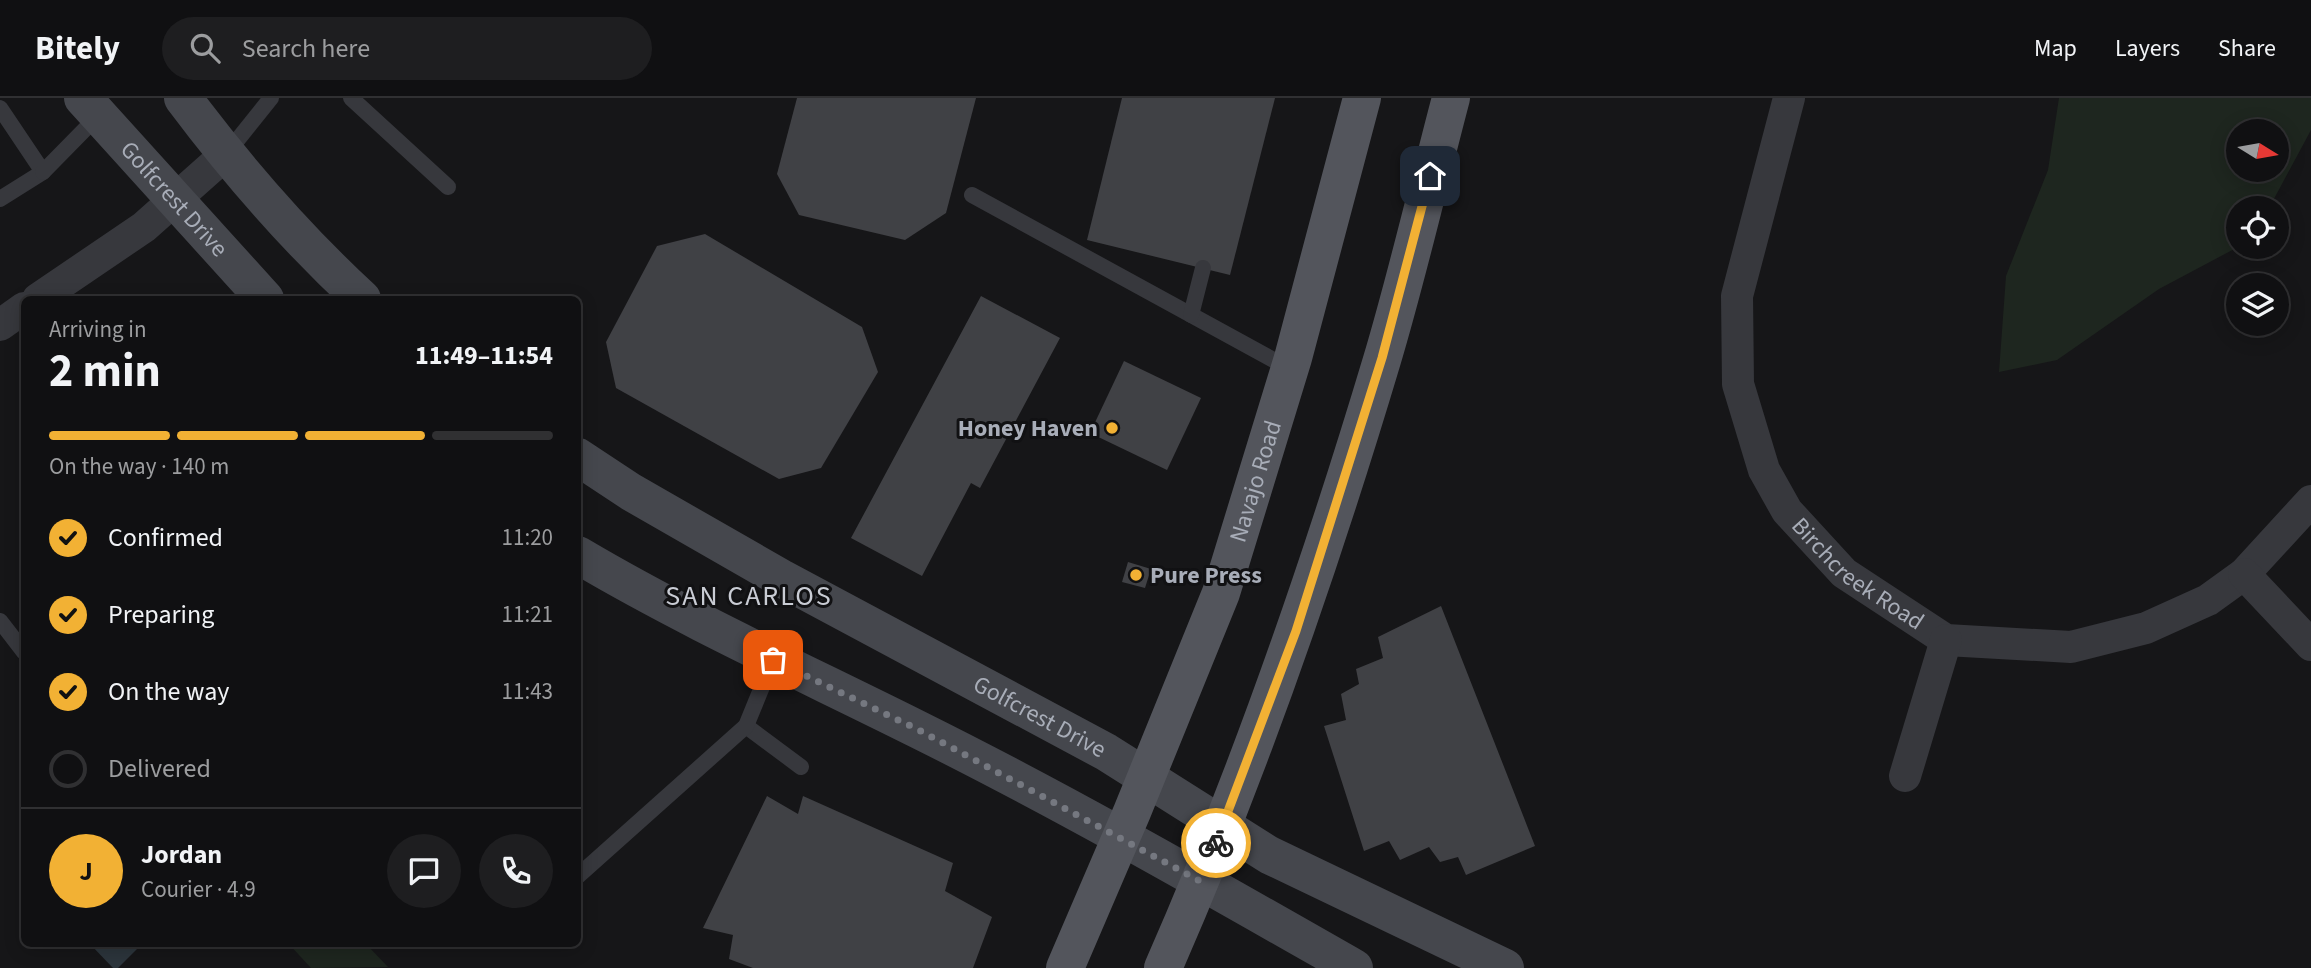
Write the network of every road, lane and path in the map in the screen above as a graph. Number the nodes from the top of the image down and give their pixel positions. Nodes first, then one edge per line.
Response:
1 (183, 98) edge
2 (271, 98) edge
3 (351, 98) edge
4 (1362, 98) edge
5 (1451, 98) edge
6 (1789, 98) edge
7 (91, 107) edge
8 (0, 108) edge
9 (225, 155) junction
10 (43, 172) junction
11 (448, 187) dead end
12 (972, 195) dead end
13 (0, 199) edge
14 (175, 201) junction
15 (1203, 268) dead end
16 (42, 296) edge
17 (262, 296) edge
18 (359, 296) edge
19 (21, 310) edge
20 (1191, 315) junction
21 (0, 325) edge
22 (1290, 369) junction
23 (581, 459) edge
24 (2311, 501) edge
25 (581, 557) edge
26 (2244, 574) junction
27 (0, 621) edge
28 (1946, 640) junction
29 (2311, 645) edge
30 (21, 648) edge
31 (773, 660) junction
32 (746, 726) junction
33 (801, 767) dead end
34 (1905, 776) dead end
35 (1146, 779) junction
36 (1223, 827) junction
37 (1122, 836) junction
38 (581, 873) edge
39 (1200, 881) junction
40 (1065, 968) edge
41 (1163, 968) edge
42 (1354, 968) edge
43 (1505, 968) edge

1 - 9 main road
2 - 9 lane
3 - 11 lane
4 - 22 main road, Navajo Road
5 - 36 main road
6 - 28 street, Birchcreek Road
7 - 10 lane
7 - 14 main road, Golfcrest Drive
8 - 10 lane
9 - 14 street
9 - 18 main road
10 - 13 lane
12 - 20 lane
14 - 16 street
14 - 17 main road, Golfcrest Drive
15 - 20 lane
19 - 21 street
20 - 22 lane
22 - 35 main road, Navajo Road
23 - 35 main road, Golfcrest Drive
24 - 26 street, Birchcreek Road
25 - 31 main road
26 - 28 street, Birchcreek Road
26 - 29 street
27 - 30 lane
28 - 34 street
31 - 32 lane
31 - 37 main road
32 - 33 lane
32 - 38 lane
35 - 36 main road, Golfcrest Drive
35 - 37 main road, Navajo Road
36 - 39 main road
36 - 43 main road, Golfcrest Drive
37 - 39 main road
37 - 40 main road, Navajo Road
39 - 41 main road
39 - 42 main road

